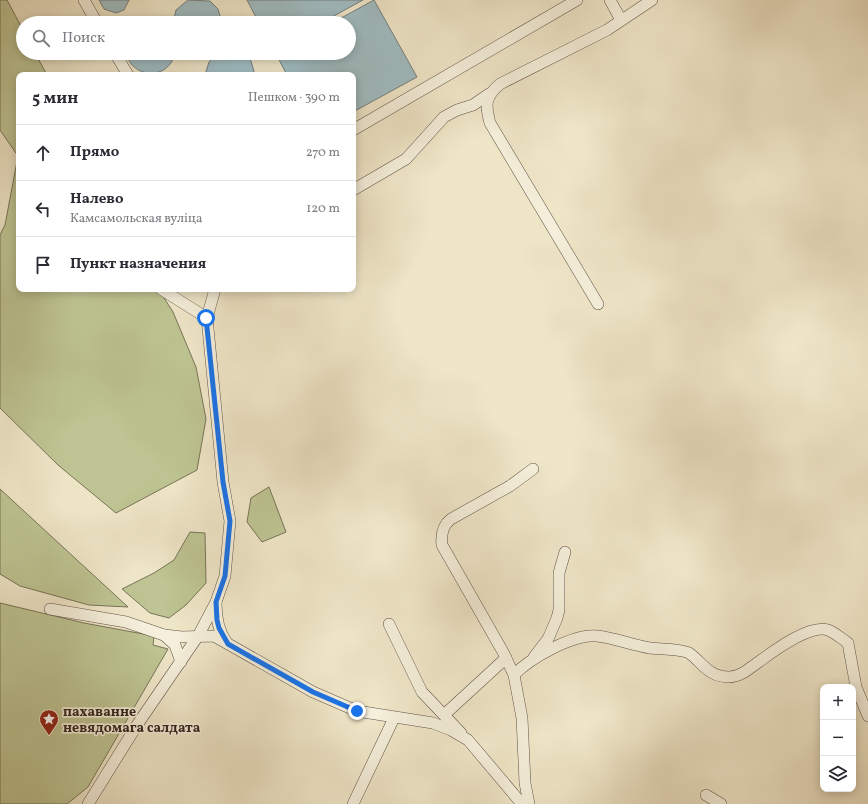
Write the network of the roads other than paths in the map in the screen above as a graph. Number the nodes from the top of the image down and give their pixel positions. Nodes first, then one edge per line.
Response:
1 (84, 0) edge
2 (610, 0) edge
3 (652, 0) edge
4 (570, 2) edge
5 (93, 16) edge
6 (621, 20) junction
7 (119, 60) edge
8 (126, 72) edge
9 (489, 94) junction
10 (356, 128) edge
11 (356, 188) edge
12 (167, 292) edge
13 (214, 292) edge
14 (598, 304) dead end
15 (206, 318) junction
16 (533, 468) dead end
17 (565, 552) dead end
18 (216, 602) junction
19 (50, 609) dead end
20 (389, 624) dead end
21 (164, 635) junction
22 (198, 636) junction
23 (228, 644) junction
24 (506, 658) junction
25 (181, 662) junction
26 (528, 663) junction
27 (514, 675) junction
28 (444, 715) junction
29 (868, 716) edge
30 (394, 718) junction
31 (468, 740) junction
32 (706, 795) dead end
33 (88, 804) edge
34 (353, 804) edge
35 (522, 804) edge
36 (529, 804) edge
37 (721, 804) edge

1 - 5 street
2 - 6 street
3 - 6 street
4 - 10 street
6 - 9 street
7 - 8 street
9 - 11 street
9 - 14 street
12 - 15 street
13 - 15 street
15 - 18 street
16 - 24 street
17 - 26 street
18 - 22 street
18 - 23 street
19 - 21 street
20 - 28 street
21 - 22 street
21 - 25 street
22 - 23 street
22 - 25 street
23 - 30 street
24 - 27 street
24 - 28 street
25 - 33 street
26 - 27 street
26 - 29 street
27 - 36 street
28 - 31 street
30 - 31 street
30 - 34 street
31 - 35 street
32 - 37 street

